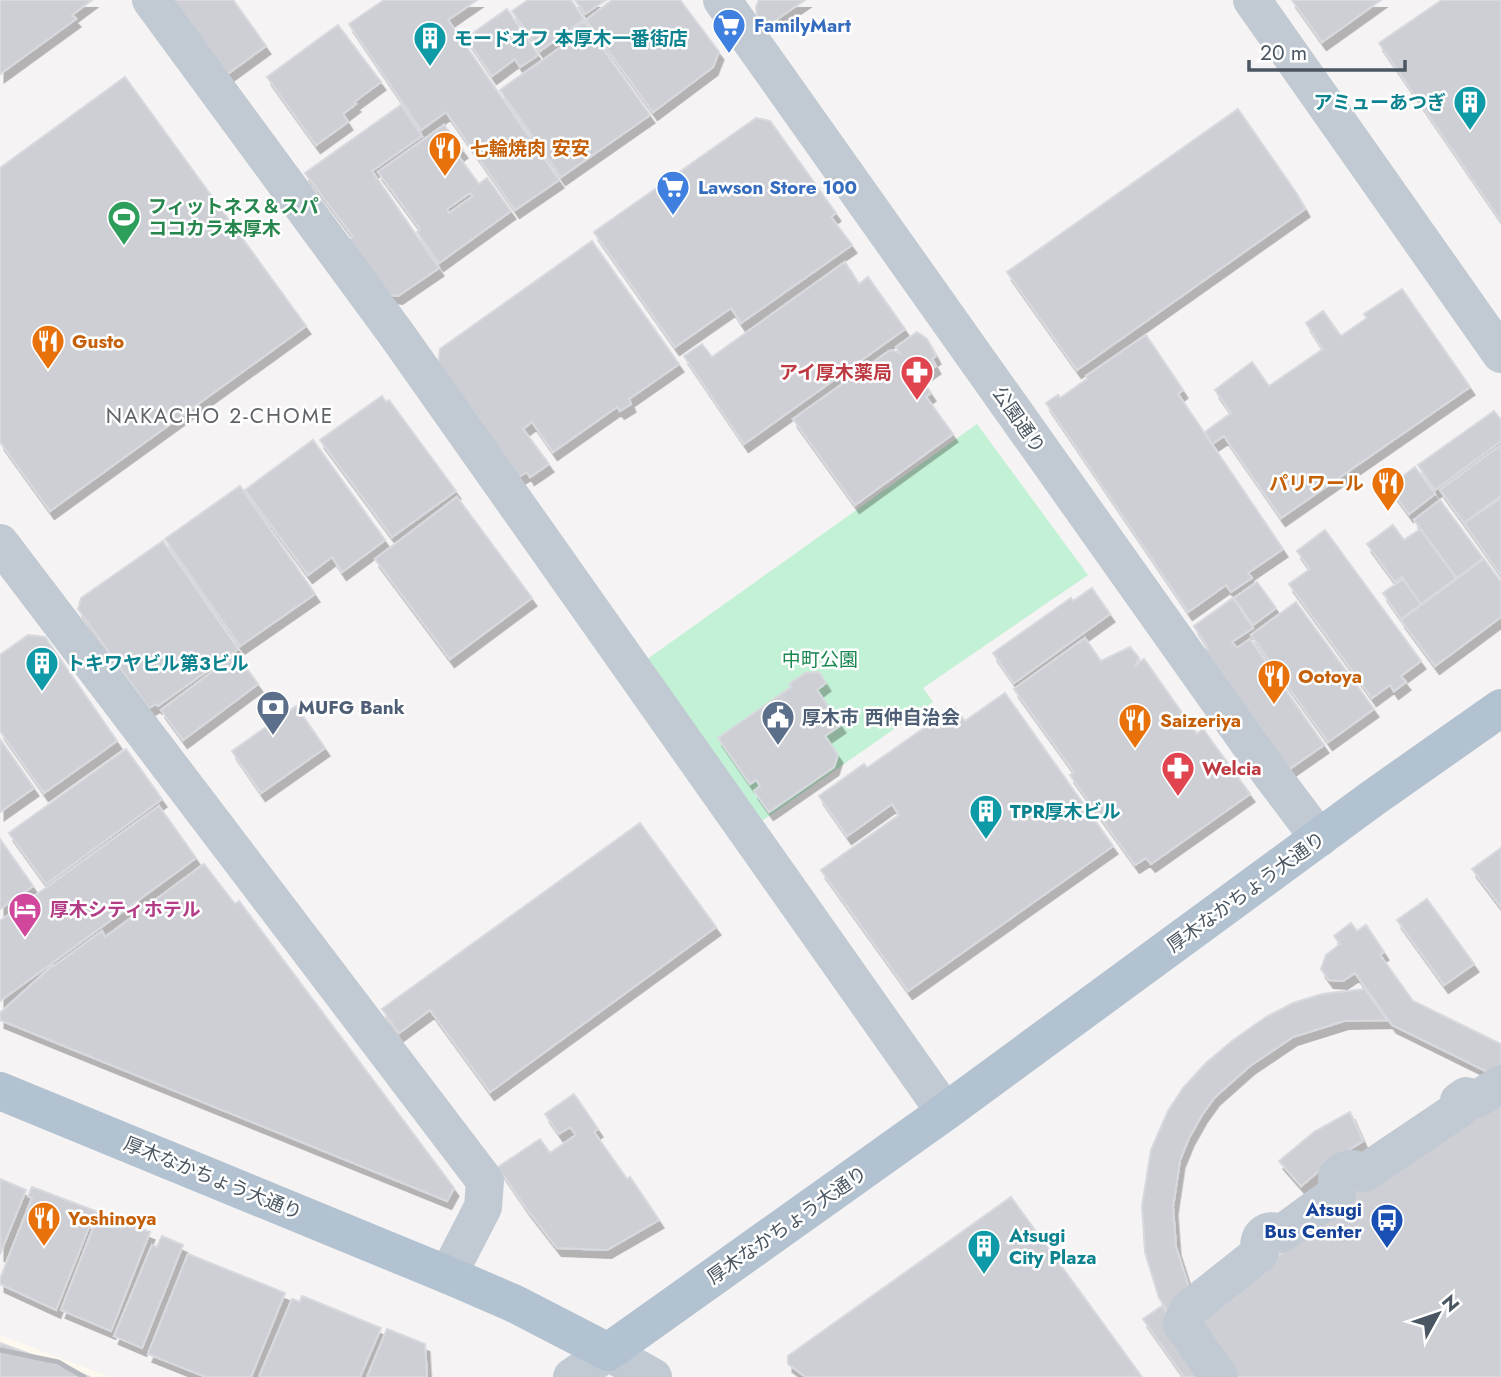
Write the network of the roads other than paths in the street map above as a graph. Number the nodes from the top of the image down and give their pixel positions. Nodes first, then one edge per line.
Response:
1 (151, 0) edge
2 (722, 0) edge
3 (1252, 0) edge
4 (1501, 354) edge
5 (0, 543) edge
6 (1501, 708) edge
7 (1319, 838) junction
8 (1501, 1084) edge
9 (0, 1091) edge
10 (946, 1112) junction
11 (447, 1275) junction
12 (608, 1352) junction
13 (572, 1377) edge
14 (653, 1377) edge
15 (1219, 1377) edge

1 - 10 street
2 - 7 street, 公園通り
3 - 4 street
5 - 11 street
6 - 7 main road, 厚木なかちょう大通り
7 - 10 main road, 厚木なかちょう大通り
8 - 15 street
9 - 11 main road, 厚木なかちょう大通り
10 - 12 main road, 厚木なかちょう大通り
11 - 12 main road, 厚木なかちょう大通り
12 - 13 street
12 - 14 street

